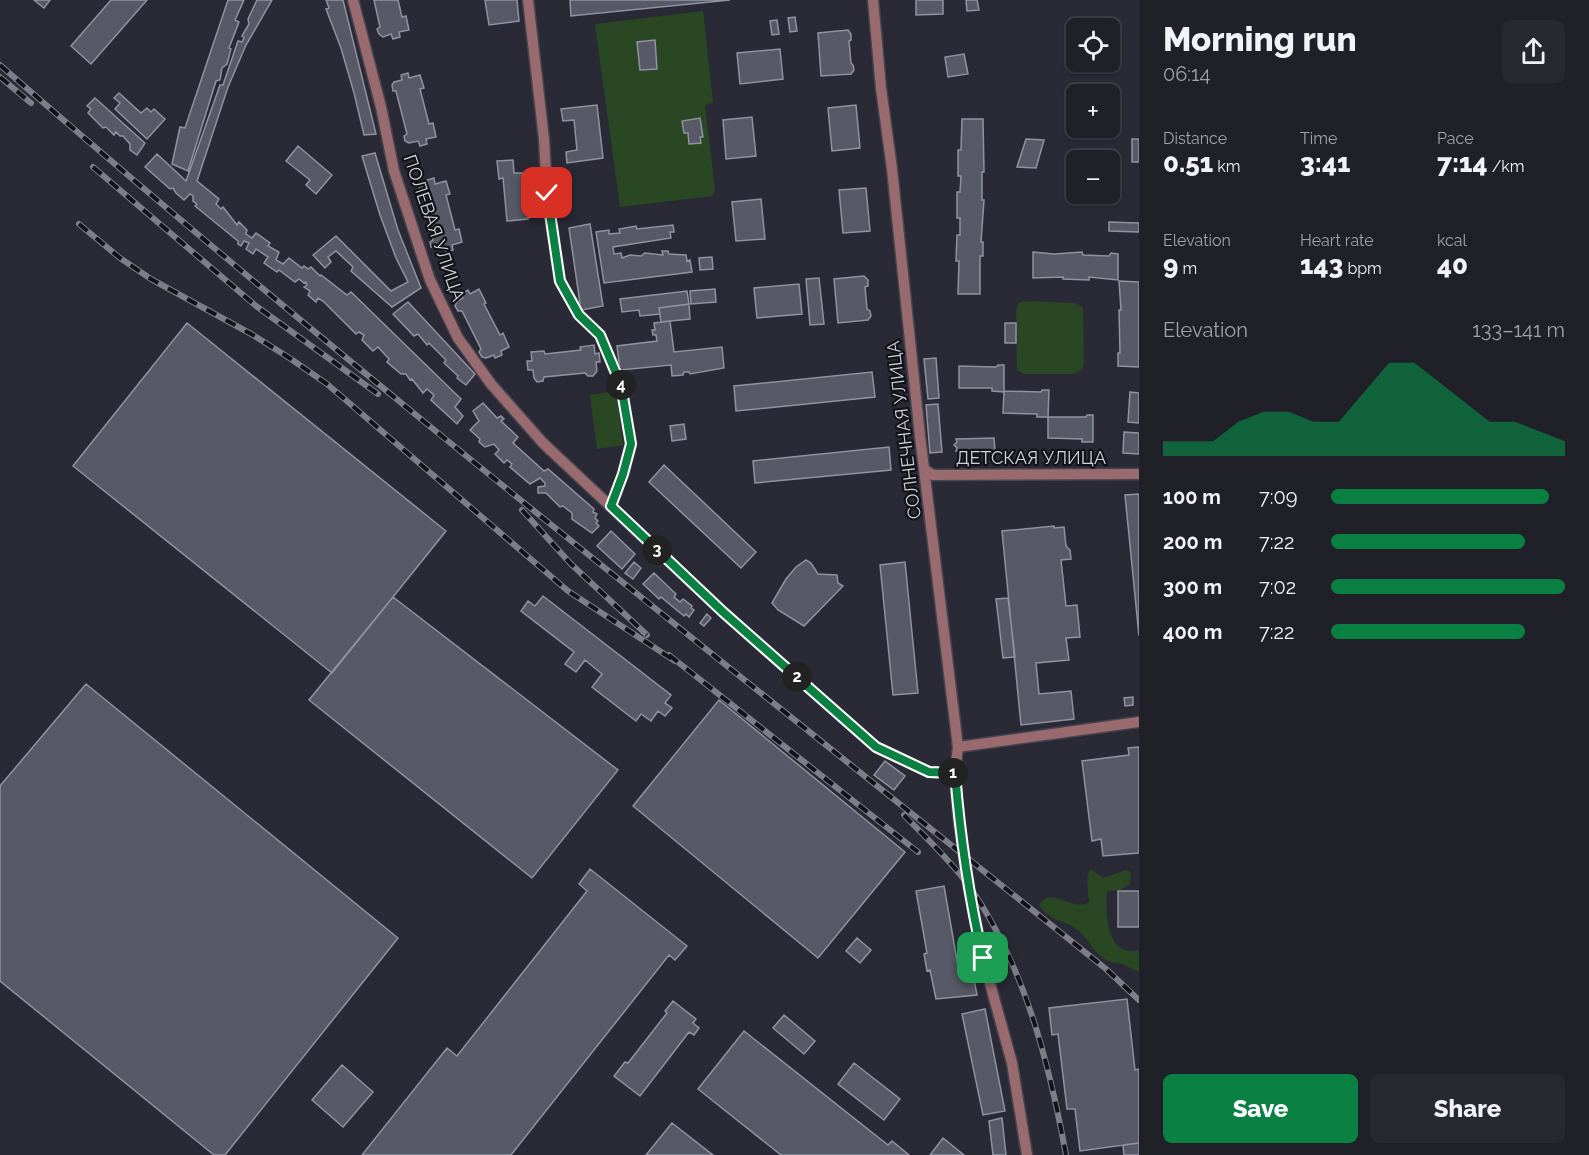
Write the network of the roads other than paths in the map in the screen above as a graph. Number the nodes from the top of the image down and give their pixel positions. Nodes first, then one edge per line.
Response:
1 (353, 0) edge
2 (528, 0) edge
3 (873, 0) edge
4 (925, 470) junction
5 (1139, 474) edge
6 (611, 506) junction
7 (1139, 722) edge
8 (958, 747) junction
9 (955, 773) junction
10 (1027, 1155) edge

1 - 6 street, ПОЛЕВАЯ УЛИЦА
2 - 6 street
3 - 4 street, СОЛНЕЧНАЯ УЛИЦА
4 - 5 street, ДЕТСКАЯ УЛИЦА
4 - 8 street, СОЛНЕЧНАЯ УЛИЦА
6 - 9 street, ПОЛЕВАЯ УЛИЦА
7 - 8 street
8 - 9 street, СОЛНЕЧНАЯ УЛИЦА
9 - 10 street, СОЛНЕЧНАЯ УЛИЦА

